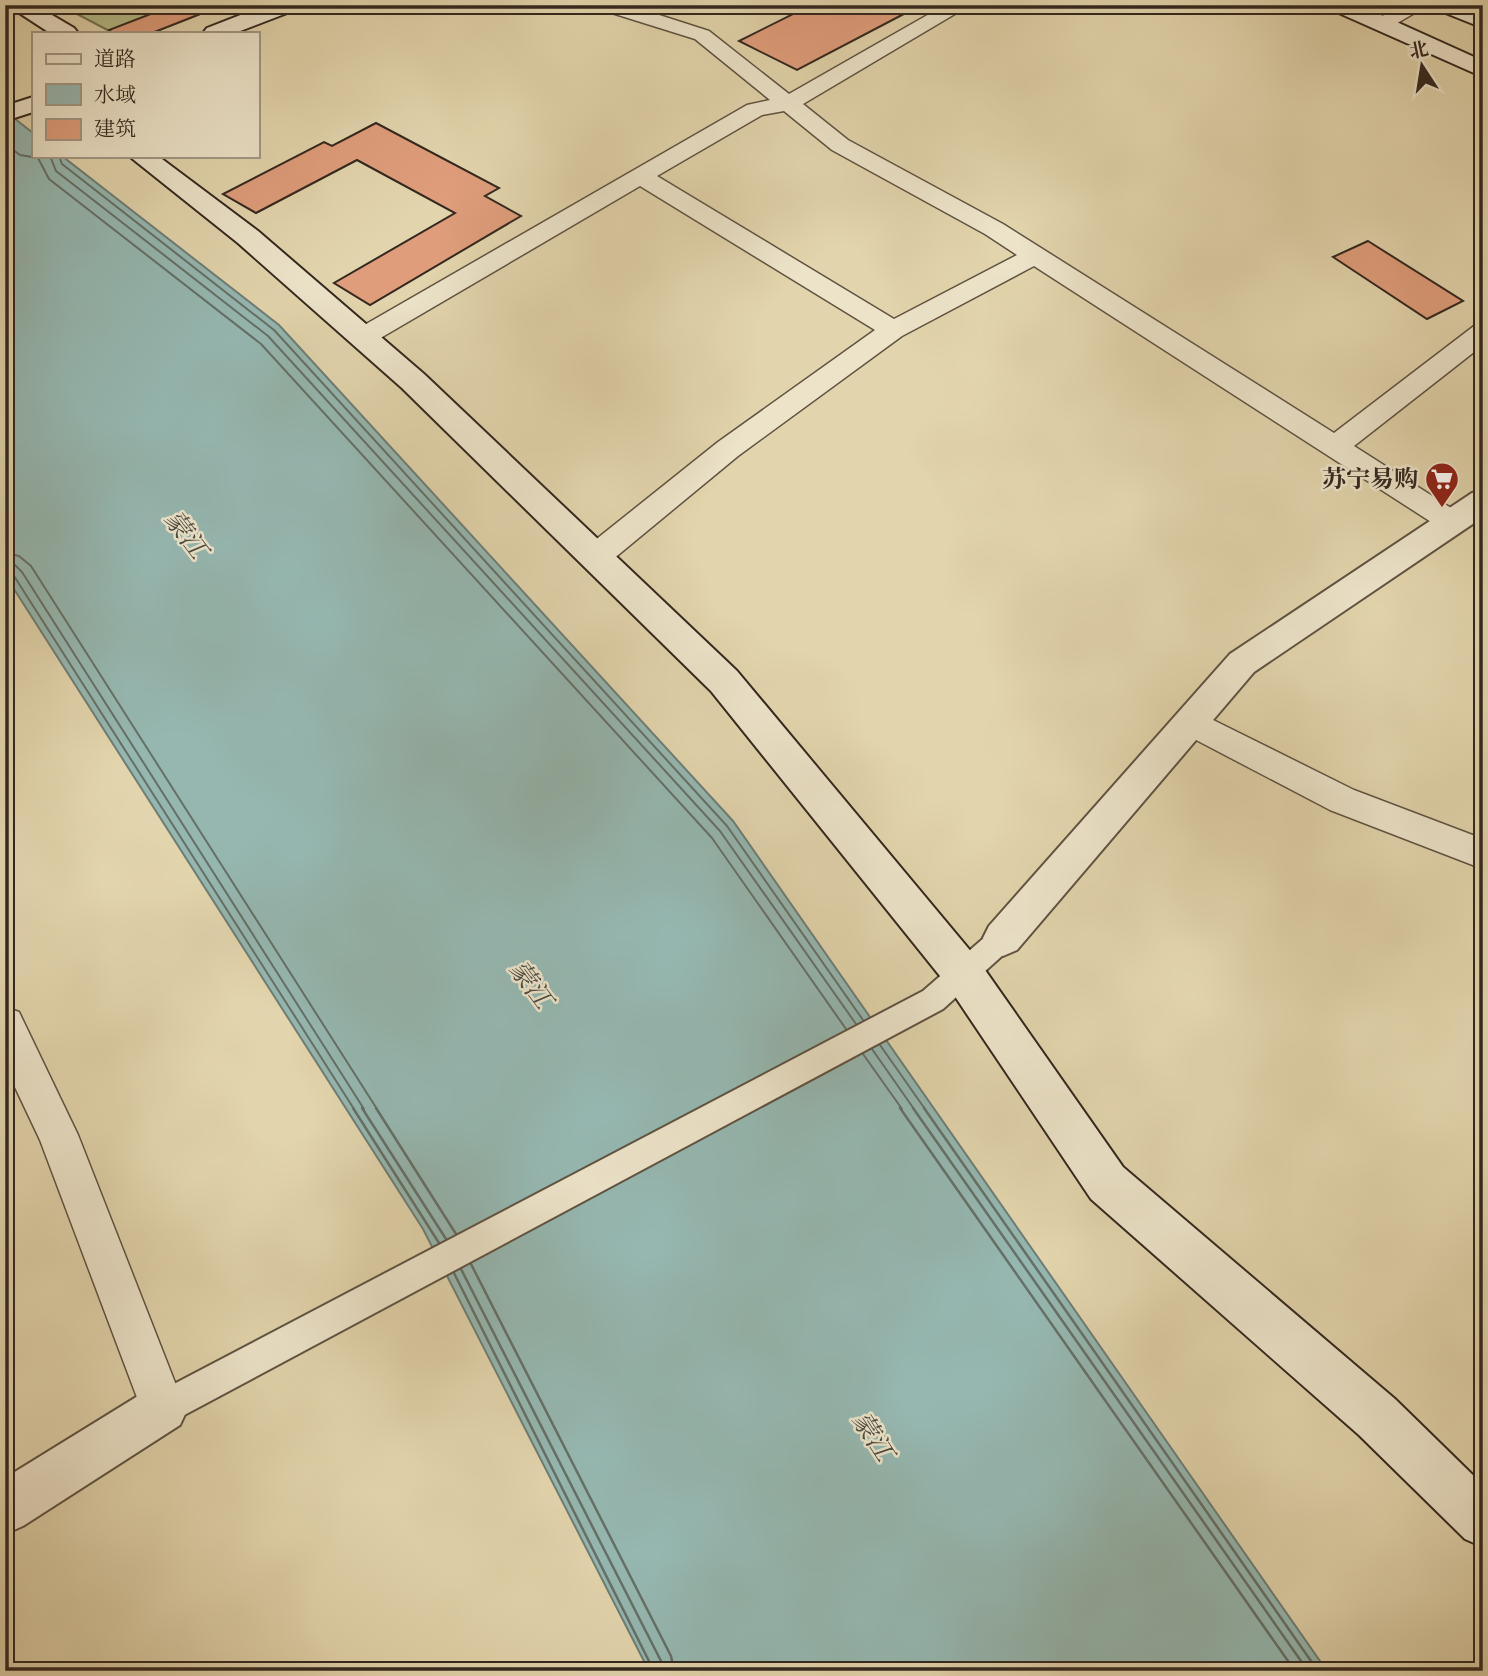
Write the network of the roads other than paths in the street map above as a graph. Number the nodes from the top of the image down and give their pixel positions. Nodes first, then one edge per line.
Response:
1 (18, 5) edge
2 (287, 5) edge
3 (607, 5) edge
4 (960, 5) edge
5 (1340, 5) edge
6 (1418, 5) edge
7 (1446, 5) edge
8 (1483, 21) edge
9 (1382, 24) junction
10 (64, 32) edge
11 (218, 32) edge
12 (1483, 69) edge
13 (787, 103) junction
14 (145, 158) edge
15 (640, 176) junction
16 (1036, 255) junction
17 (893, 330) junction
18 (1483, 332) edge
19 (363, 337) junction
20 (1335, 447) junction
21 (1483, 500) edge
22 (1452, 522) junction
23 (595, 557) junction
24 (1191, 722) junction
25 (1483, 855) edge
26 (1003, 938) joint
27 (963, 973) junction
28 (5, 1024) edge
29 (163, 1408) junction
30 (5, 1508) edge
31 (1483, 1521) edge

1 - 10 main road
2 - 11 main road
3 - 13 street
4 - 13 street
5 - 9 main road
6 - 9 street
7 - 8 main road
9 - 12 main road
13 - 15 street
13 - 16 street
14 - 19 main road
15 - 17 street
15 - 19 street
16 - 17 street
16 - 20 street
17 - 23 street
18 - 20 street
19 - 23 main road
20 - 22 street
21 - 22 main road
22 - 24 main road
23 - 27 main road
24 - 25 street
24 - 26 main road
26 - 27 street
27 - 29 street
27 - 31 main road
28 - 29 street
29 - 30 main road

